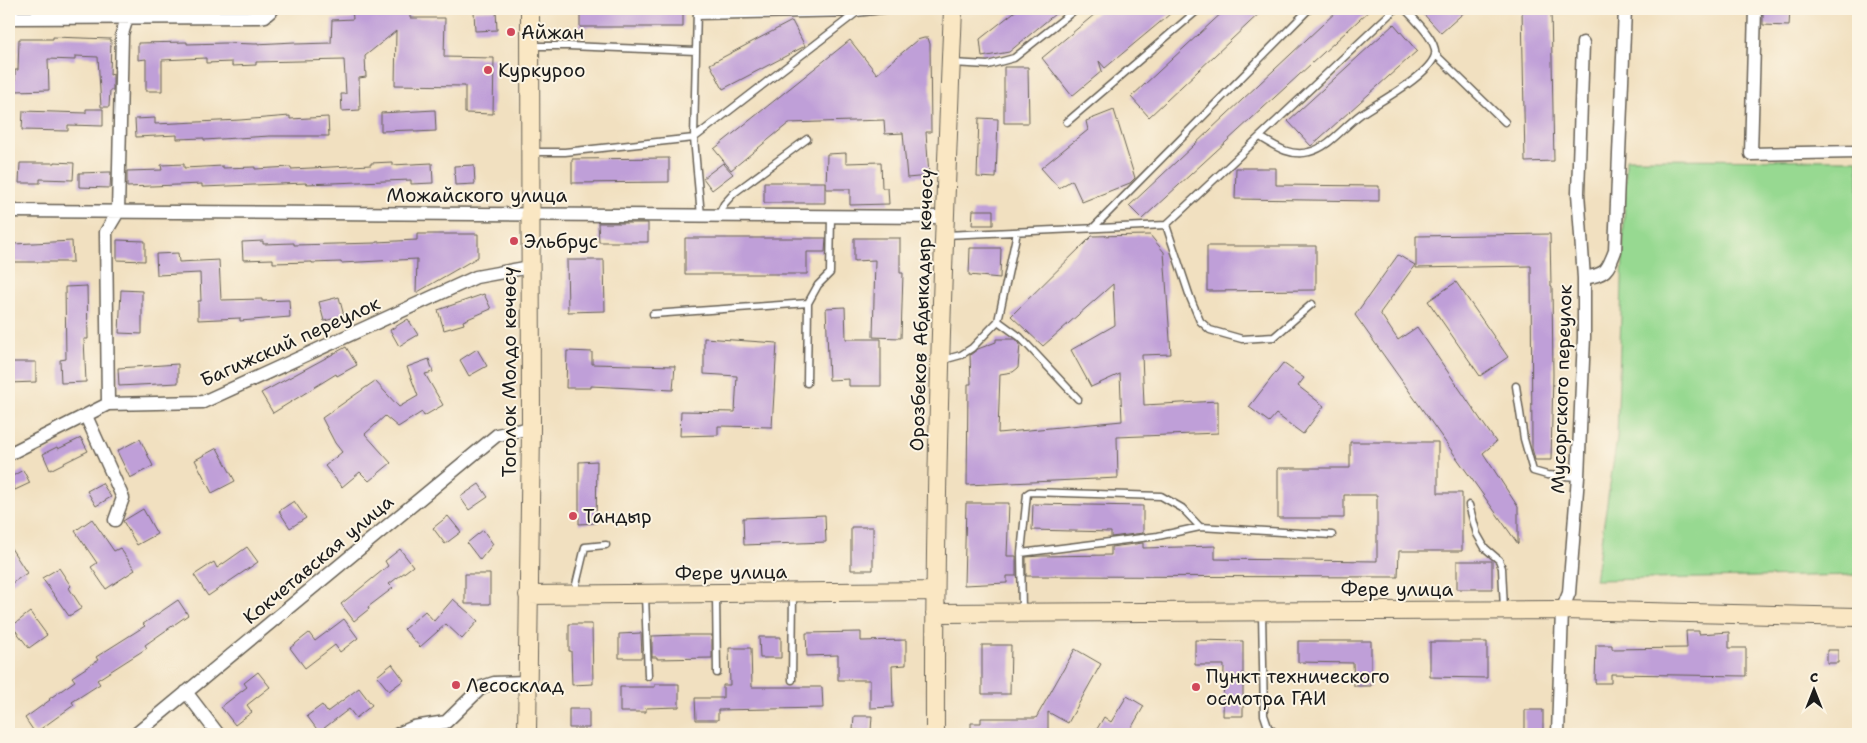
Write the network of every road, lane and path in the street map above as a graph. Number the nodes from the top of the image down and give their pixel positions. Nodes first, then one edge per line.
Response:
1 (273, 9) edge
2 (530, 9) edge
3 (891, 9) edge
4 (953, 9) edge
5 (1076, 9) edge
6 (1199, 9) edge
7 (1309, 9) edge
8 (1395, 9) edge
9 (1405, 9) edge
10 (1625, 9) edge
11 (1755, 9) edge
12 (697, 12) edge
13 (127, 13) edge
14 (856, 13) junction
15 (9, 18) edge
16 (1583, 43) dead end
17 (530, 46) junction
18 (696, 51) junction
19 (1435, 54) junction
20 (951, 63) junction
21 (1067, 122) dead end
22 (1506, 122) dead end
23 (1260, 137) junction
24 (694, 138) junction
25 (807, 139) dead end
26 (530, 152) junction
27 (1858, 152) edge
28 (9, 211) edge
29 (118, 212) junction
30 (529, 214) junction
31 (702, 216) junction
32 (718, 216) junction
33 (831, 216) junction
34 (944, 217) junction
35 (1166, 225) junction
36 (1093, 228) junction
37 (1017, 232) junction
38 (944, 236) junction
39 (530, 267) junction
40 (1584, 278) junction
41 (808, 303) junction
42 (1312, 304) dead end
43 (653, 314) dead end
44 (998, 321) junction
45 (939, 361) junction
46 (807, 383) dead end
47 (1516, 386) dead end
48 (1078, 399) dead end
49 (108, 404) junction
50 (86, 416) junction
51 (531, 428) junction
52 (9, 454) edge
53 (1578, 477) junction
54 (1469, 505) dead end
55 (115, 520) dead end
56 (1200, 527) junction
57 (1332, 535) dead end
58 (606, 545) dead end
59 (1021, 553) junction
60 (935, 591) junction
61 (793, 592) junction
62 (716, 593) junction
63 (574, 594) junction
64 (645, 594) junction
65 (528, 595) junction
66 (1504, 610) junction
67 (1562, 610) junction
68 (1262, 611) junction
69 (935, 613) junction
70 (1022, 613) junction
71 (1858, 617) edge
72 (717, 672) dead end
73 (648, 676) dead end
74 (792, 680) dead end
75 (527, 682) junction
76 (186, 692) junction
77 (136, 734) edge
78 (218, 734) edge
79 (398, 734) edge
80 (527, 734) edge
81 (935, 734) edge
82 (1276, 734) edge
83 (1558, 734) edge

1 - 13 street
2 - 17 street, Тоголок Молдо көчөсү
3 - 14 lane
4 - 20 street, Орозбеков Абдыкадыр көчөсү
5 - 20 lane
6 - 21 lane
7 - 36 lane
8 - 23 lane
9 - 19 lane
10 - 40 street
11 - 27 street
12 - 14 lane
12 - 18 lane
13 - 15 street
13 - 29 street
14 - 24 lane
16 - 40 street, Мусоргского переулок
17 - 18 lane
17 - 26 street, Тоголок Молдо көчөсү
18 - 24 lane
19 - 22 lane
19 - 23 lane
20 - 34 street, Орозбеков Абдыкадыр көчөсү
23 - 35 lane
24 - 26 lane
24 - 31 lane
25 - 32 lane
26 - 30 street, Тоголок Молдо көчөсү
28 - 29 street, Можайского улица
29 - 30 street, Можайского улица
29 - 49 street
30 - 31 street, Можайского улица
30 - 39 street, Тоголок Молдо көчөсү
31 - 32 street, Можайского улица
32 - 33 street, Можайского улица
33 - 34 street, Можайского улица
33 - 41 lane
34 - 38 street, Орозбеков Абдыкадыр көчөсү
35 - 36 lane
35 - 42 lane
36 - 37 lane
37 - 38 lane
37 - 44 lane
38 - 45 street, Орозбеков Абдыкадыр көчөсү
39 - 49 street, Багижский переулок
39 - 51 street, Тоголок Молдо көчөсү
40 - 53 street, Мусоргского переулок
41 - 43 lane
41 - 46 lane
44 - 45 lane
44 - 48 lane
45 - 60 street, Орозбеков Абдыкадыр көчөсү
47 - 53 lane
49 - 50 street, Багижский переулок
50 - 52 street, Багижский переулок
50 - 55 street
51 - 65 street, Тоголок Молдо көчөсү
51 - 76 street, Кокчетавская улица
53 - 67 street, Мусоргского переулок
54 - 66 lane
56 - 57 lane
56 - 59 lane
56 - 59 lane
58 - 63 lane
59 - 70 lane
60 - 61 street, Фере улица
60 - 69 street, Орозбеков Абдыкадыр көчөсү
61 - 62 street, Фере улица
61 - 74 lane
62 - 64 street, Фере улица
62 - 72 lane
63 - 64 street, Фере улица
63 - 65 street, Фере улица
64 - 73 lane
65 - 75 street, Тоголок Молдо көчөсү
66 - 67 street, Фере улица
66 - 68 street, Фере улица
67 - 71 street, Фере улица
67 - 83 street, Мусоргского переулок
68 - 70 street, Фере улица
68 - 82 lane
69 - 70 street, Фере улица
69 - 81 street, Орозбеков Абдыкадыр көчөсү
75 - 79 street
75 - 80 street, Тоголок Молдо көчөсү
76 - 77 street, Кокчетавская улица
76 - 78 street

